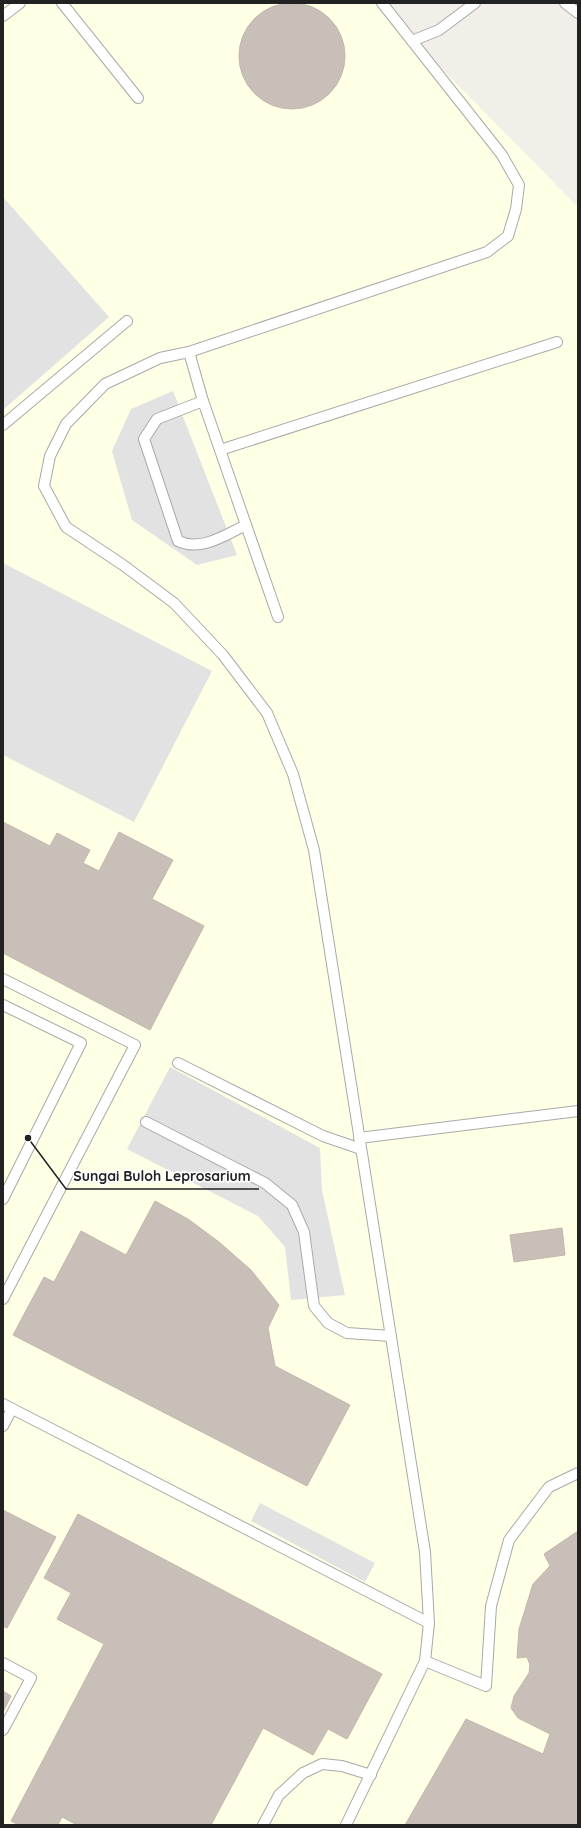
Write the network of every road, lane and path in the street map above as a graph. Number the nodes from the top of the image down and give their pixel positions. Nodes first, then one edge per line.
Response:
1 (20, 3) edge
2 (62, 3) edge
3 (382, 3) edge
4 (475, 3) edge
5 (565, 3) edge
6 (578, 13) edge
7 (3, 16) edge
8 (412, 41) junction
9 (138, 98) dead end
10 (127, 321) dead end
11 (557, 342) dead end
12 (189, 352) junction
13 (203, 401) junction
14 (3, 425) edge
15 (220, 450) junction
16 (246, 525) junction
17 (278, 617) dead end
18 (3, 979) edge
19 (3, 1005) edge
20 (178, 1063) dead end
21 (578, 1111) edge
22 (146, 1122) dead end
23 (359, 1138) junction
24 (361, 1149) junction
25 (3, 1199) edge
26 (3, 1299) edge
27 (391, 1336) junction
28 (7, 1406) edge
29 (3, 1426) edge
30 (578, 1473) edge
31 (429, 1623) junction
32 (425, 1661) junction
33 (3, 1663) edge
34 (3, 1730) edge
35 (371, 1775) junction
36 (263, 1825) edge
37 (346, 1825) edge

1 - 7 lane
2 - 9 lane
3 - 8 lane
4 - 8 lane
5 - 6 lane
8 - 12 lane
10 - 14 lane
11 - 15 lane
12 - 13 lane
12 - 23 lane
13 - 15 lane
13 - 16 lane
15 - 16 lane
16 - 17 lane
18 - 26 lane
19 - 25 lane
20 - 24 lane
21 - 23 lane
22 - 27 lane
23 - 24 lane
24 - 27 lane
27 - 31 lane
28 - 29 lane
28 - 31 lane
30 - 32 lane
31 - 32 lane
32 - 35 lane
33 - 34 lane
35 - 36 lane
35 - 37 lane

